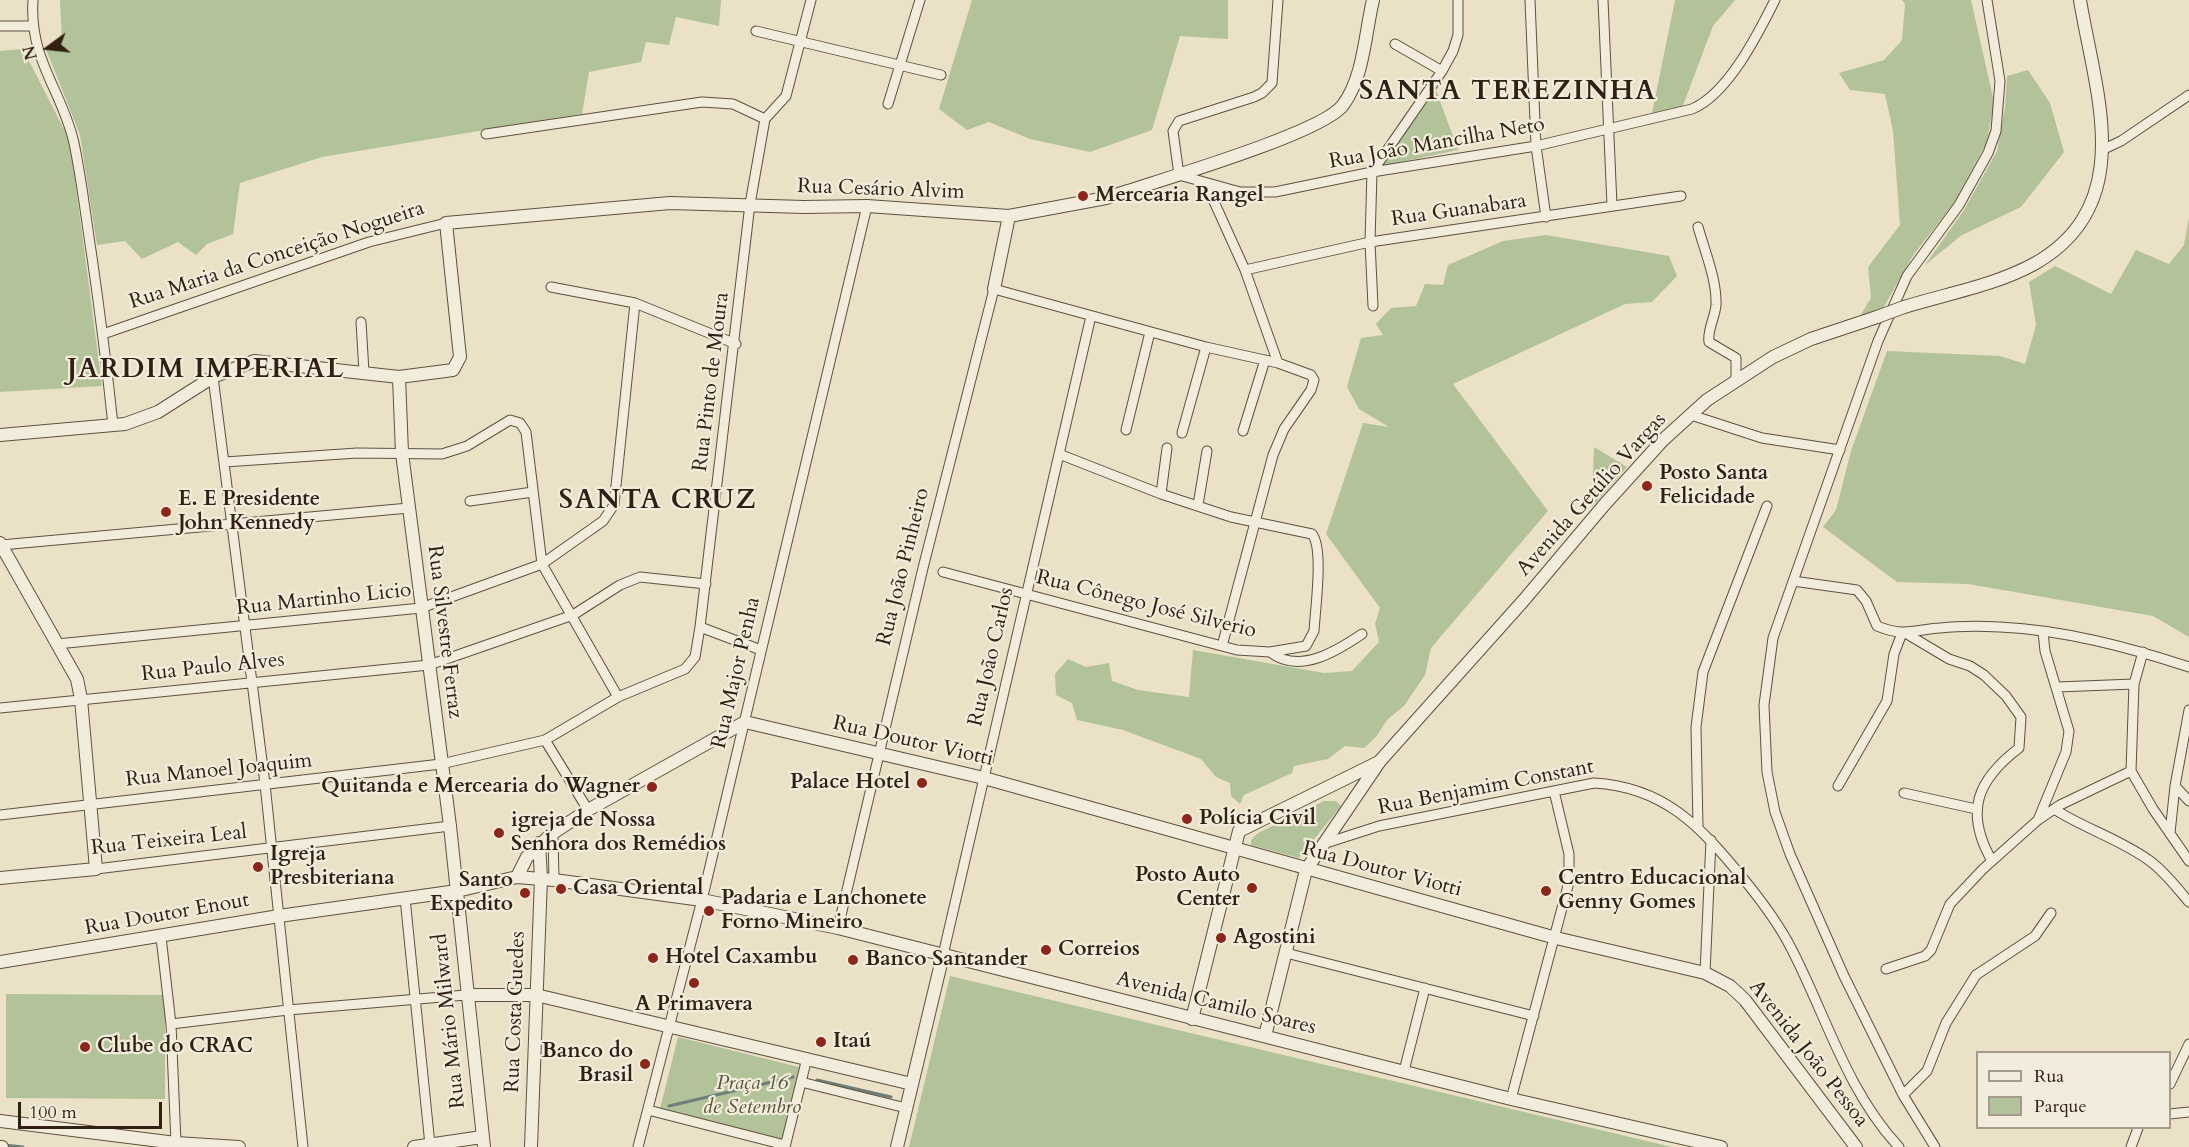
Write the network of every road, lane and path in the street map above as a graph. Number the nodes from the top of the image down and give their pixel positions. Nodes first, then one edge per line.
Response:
1 (33, 0) edge
2 (811, 0) edge
3 (920, 0) edge
4 (1278, 0) edge
5 (1373, 0) edge
6 (1458, 0) edge
7 (1530, 0) edge
8 (1603, 0) edge
9 (1775, 0) edge
10 (1987, 0) edge
11 (2080, 0) edge
12 (0, 26) edge
13 (32, 26) junction
14 (756, 31) dead end
15 (801, 42) junction
16 (1395, 44) dead end
17 (902, 67) junction
18 (1442, 71) junction
19 (941, 75) dead end
20 (2189, 95) edge
21 (888, 104) dead end
22 (765, 119) junction
23 (1608, 131) junction
24 (486, 134) dead end
25 (1536, 146) junction
26 (2104, 149) junction
27 (1372, 172) junction
28 (1179, 175) junction
29 (1206, 184) junction
30 (1681, 196) dead end
31 (750, 204) junction
32 (1612, 205) junction
33 (867, 206) junction
34 (1009, 216) junction
35 (1546, 217) junction
36 (446, 223) junction
37 (1698, 227) dead end
38 (1370, 243) junction
39 (1245, 270) junction
40 (551, 287) dead end
41 (994, 289) junction
42 (635, 303) junction
43 (1373, 306) dead end
44 (1091, 316) junction
45 (361, 322) dead end
46 (1150, 332) junction
47 (104, 334) junction
48 (736, 344) junction
49 (1206, 347) junction
50 (1265, 360) junction
51 (1278, 363) junction
52 (363, 372) junction
53 (213, 376) junction
54 (399, 377) junction
55 (1736, 379) junction
56 (1691, 415) junction
57 (113, 425) junction
58 (1126, 430) dead end
59 (1243, 431) dead end
60 (1182, 433) dead end
61 (0, 435) edge
62 (1167, 448) dead end
63 (1840, 450) junction
64 (1207, 451) dead end
65 (402, 453) junction
66 (1059, 454) junction
67 (225, 462) junction
68 (533, 492) junction
69 (1161, 494) junction
70 (470, 501) dead end
71 (1198, 505) junction
72 (1767, 506) dead end
73 (409, 508) junction
74 (233, 523) junction
75 (1255, 523) junction
76 (1, 544) edge
77 (542, 564) junction
78 (943, 572) dead end
79 (1793, 581) junction
80 (706, 584) junction
81 (1027, 595) junction
82 (421, 608) junction
83 (573, 615) junction
84 (245, 627) junction
85 (700, 627) junction
86 (2043, 632) junction
87 (1362, 634) dead end
88 (1905, 634) junction
89 (57, 644) junction
90 (1222, 646) junction
91 (761, 650) junction
92 (1270, 652) junction
93 (2143, 652) junction
94 (429, 665) junction
95 (2189, 667) edge
96 (251, 682) junction
97 (2134, 684) junction
98 (2057, 687) junction
99 (618, 697) junction
100 (81, 699) junction
101 (0, 708) edge
102 (2189, 710) edge
103 (745, 722) junction
104 (545, 740) junction
105 (880, 754) junction
106 (1380, 761) junction
107 (441, 764) junction
108 (2131, 771) junction
109 (984, 778) junction
110 (265, 784) junction
111 (1335, 784) junction
112 (1838, 786) dead end
113 (2175, 786) junction
114 (1554, 791) junction
115 (2048, 792) junction
116 (1904, 793) dead end
117 (2189, 801) edge
118 (91, 804) junction
119 (1351, 804) junction
120 (2057, 807) junction
121 (1976, 809) junction
122 (588, 810) junction
123 (0, 815) edge
124 (2038, 820) junction
125 (450, 826) junction
126 (1698, 827) junction
127 (1239, 831) junction
128 (553, 833) junction
129 (2170, 833) junction
130 (1711, 840) junction
131 (540, 843) junction
132 (1215, 844) junction
133 (1323, 844) junction
134 (272, 849) junction
135 (1233, 849) junction
136 (1992, 861) junction
137 (2189, 861) edge
138 (96, 869) junction
139 (1306, 870) junction
140 (517, 877) junction
141 (0, 878) edge
142 (547, 879) junction
143 (457, 891) junction
144 (405, 898) junction
145 (702, 900) junction
146 (2189, 902) edge
147 (2051, 913) dead end
148 (279, 916) junction
149 (837, 928) junction
150 (161, 937) junction
151 (1556, 938) junction
152 (1286, 953) junction
153 (943, 955) junction
154 (0, 962) edge
155 (1886, 969) dead end
156 (1705, 973) junction
157 (1730, 986) joint
158 (1425, 988) junction
159 (466, 995) junction
160 (536, 995) junction
161 (414, 1001) junction
162 (288, 1010) junction
163 (1534, 1017) junction
164 (1192, 1019) junction
165 (171, 1024) junction
166 (668, 1025) junction
167 (1265, 1036) junction
168 (2189, 1044) edge
169 (807, 1058) junction
170 (1404, 1071) junction
171 (2171, 1080) edge
172 (801, 1082) junction
173 (912, 1084) junction
174 (1903, 1095) junction
175 (1511, 1099) junction
176 (906, 1108) junction
177 (648, 1110) junction
178 (2189, 1112) edge
179 (2171, 1114) edge
180 (0, 1121) edge
181 (2138, 1129) edge
182 (483, 1142) edge
183 (176, 1143) junction
184 (430, 1145) junction
185 (785, 1146) edge
186 (239, 1147) edge
187 (303, 1147) edge
188 (414, 1147) edge
189 (531, 1147) edge
190 (638, 1147) edge
191 (897, 1147) edge
192 (1721, 1147) edge
193 (1856, 1147) edge
194 (1899, 1147) edge
195 (1935, 1147) edge
196 (2131, 1147) edge

1 - 13 street
2 - 15 street
3 - 17 street
4 - 28 street
5 - 28 street, Rua Cesário Alvim
6 - 18 street
7 - 25 street
8 - 23 street
9 - 23 street, Rua João Mancilha Neto
10 - 63 street
11 - 26 street, Avenida Getúlio Vargas
12 - 13 street
13 - 47 street
14 - 15 street
15 - 17 street
15 - 22 street
16 - 18 street
17 - 19 street
17 - 21 street
18 - 27 street
20 - 26 street
22 - 24 street
22 - 31 street, Rua Pinto de Moura
23 - 25 street, Rua João Mancilha Neto
23 - 32 street
25 - 27 street, Rua João Mancilha Neto
25 - 35 street
26 - 55 street, Avenida Getúlio Vargas, bridge
27 - 29 street, Rua João Mancilha Neto
27 - 38 street
28 - 29 street, Rua João Mancilha Neto
28 - 34 street, Rua Cesário Alvim
29 - 39 street
30 - 32 street, Rua Guanabara
31 - 33 street, Rua Cesário Alvim
31 - 36 street, Rua Maria da Conceição Nogueira
31 - 48 street, Rua Pinto de Moura
32 - 35 street, Rua Guanabara
33 - 34 street, Rua Cesário Alvim
33 - 91 street, Rua Major Penha
34 - 41 street, Rua João Pinheiro
35 - 38 street, Rua Guanabara
36 - 47 street, Rua Maria da Conceição Nogueira
36 - 54 street
37 - 55 street
38 - 39 street, Rua Guanabara
38 - 43 street
39 - 51 street
40 - 42 street
41 - 44 street
41 - 105 street, Rua João Pinheiro
42 - 48 street
42 - 77 street, Rua Martinho Licio
44 - 46 street
44 - 66 street, Rua João Carlos
45 - 52 street
46 - 49 street
46 - 58 street
47 - 57 street
48 - 80 street, Rua Pinto de Moura
49 - 50 street
49 - 60 street
50 - 51 street
50 - 59 street
51 - 75 street
52 - 53 street
52 - 54 street
53 - 57 street
53 - 67 street
54 - 65 street, Rua Silvestre Ferraz
55 - 56 street, Avenida Getúlio Vargas
56 - 63 street
56 - 106 street, Avenida Getúlio Vargas
57 - 61 street
62 - 69 street
63 - 79 street
64 - 71 street
65 - 67 street
65 - 68 street
65 - 73 street, Rua Silvestre Ferraz
66 - 69 street
66 - 81 street, Rua João Carlos
67 - 74 street
68 - 70 street
68 - 77 street
69 - 71 street
71 - 75 street
72 - 126 street
73 - 74 street
73 - 82 street, Rua Silvestre Ferraz
74 - 76 street
74 - 84 street
75 - 90 street
75 - 92 street, Rua Cônego José Silverio
76 - 89 street
77 - 82 street, Rua Martinho Licio
77 - 83 street
78 - 81 street, Rua Cônego José Silverio
79 - 88 street
79 - 174 street
80 - 83 street, Rua Paulo Alves
80 - 85 street, Rua Pinto de Moura
81 - 90 street, Rua Cônego José Silverio
81 - 109 street, Rua João Carlos
82 - 84 street, Rua Martinho Licio
82 - 94 street, Rua Silvestre Ferraz
83 - 94 street, Rua Paulo Alves
83 - 99 street
84 - 89 street, Rua Martinho Licio
84 - 96 street
85 - 91 street
85 - 99 street, Rua Pinto de Moura
86 - 88 street
86 - 93 street
86 - 98 street
87 - 92 street
88 - 112 street
88 - 121 street
89 - 100 street
90 - 92 street, Rua Cônego José Silverio
91 - 103 street, Rua Major Penha
93 - 95 street
93 - 97 street
94 - 96 street, Rua Paulo Alves
94 - 107 street, Rua Silvestre Ferraz
96 - 100 street, Rua Paulo Alves
96 - 110 street
97 - 98 street
97 - 108 street
98 - 115 street
99 - 104 street, Rua Pinto de Moura
100 - 101 street, Rua Paulo Alves
100 - 118 street
102 - 113 street
103 - 105 street, Rua Doutor Viotti
103 - 122 street
103 - 145 street, Rua Major Penha
104 - 107 street, Rua Pinto de Moura
104 - 122 street
105 - 109 street, Rua Doutor Viotti
105 - 149 street, Rua João Pinheiro
106 - 111 street
106 - 119 street
107 - 110 street, Rua Manoel Joaquim
107 - 125 street, Rua Silvestre Ferraz
108 - 120 street
108 - 129 street
109 - 132 street, Rua Doutor Viotti
109 - 153 street, Rua João Carlos
110 - 118 street, Rua Manoel Joaquim
110 - 134 street
111 - 119 street
111 - 127 street
113 - 117 street
113 - 129 street
114 - 126 street, Rua Benjamim Constant
114 - 133 street, Rua Benjamim Constant
114 - 151 street
115 - 120 street
115 - 124 street
116 - 121 street
118 - 123 street, Rua Manoel Joaquim
118 - 138 street
119 - 133 street
120 - 124 street
120 - 146 street
121 - 136 street
122 - 128 street
124 - 136 street
125 - 134 street, Rua Teixeira Leal
125 - 143 street, Rua Silvestre Ferraz
126 - 130 street, Rua Benjamim Constant
127 - 132 street
127 - 135 street
128 - 131 street
128 - 142 street
129 - 137 street
130 - 156 street
130 - 194 street, Rua Benjamim Constant
131 - 140 street
131 - 142 street, Rua Costa Guedes
132 - 135 street, Rua Doutor Viotti
133 - 139 street
134 - 138 street, Rua Teixeira Leal
134 - 148 street
135 - 139 street, Rua Doutor Viotti
135 - 164 street
136 - 155 street
138 - 141 street, Rua Teixeira Leal
139 - 151 street, Rua Doutor Viotti
139 - 152 street
140 - 142 street, Rua Doutor Enout
140 - 143 street, Rua Doutor Enout
142 - 145 street, Avenida Camilo Soares
142 - 160 street, Rua Costa Guedes
143 - 144 street, Rua Doutor Enout
143 - 159 street, Rua Mário Milward
144 - 148 street, Rua Doutor Enout
144 - 161 street
145 - 149 street, Avenida Camilo Soares
145 - 166 street, Rua Major Penha
147 - 174 street
148 - 150 street, Rua Doutor Enout
148 - 162 street
149 - 153 street, Avenida Camilo Soares
150 - 154 street, Rua Doutor Enout
150 - 165 street
151 - 156 street, Rua Doutor Viotti
151 - 163 street
152 - 158 street
152 - 167 street
153 - 164 street, Avenida Camilo Soares
153 - 173 street, Rua João Carlos
156 - 157 street, Rua Doutor Viotti
157 - 193 street, Avenida João Pessoa
158 - 163 street
158 - 170 street
159 - 160 street
159 - 161 street
159 - 182 street, Rua Mário Milward
160 - 166 street
160 - 189 street, Rua Costa Guedes
161 - 162 street
161 - 184 street
162 - 165 street
162 - 187 street
163 - 175 street
164 - 167 street, Avenida Camilo Soares
165 - 183 street
166 - 169 street
166 - 177 street, Rua Major Penha
167 - 170 street, Avenida Camilo Soares
168 - 171 street
169 - 172 street
169 - 173 street
170 - 175 street, Avenida Camilo Soares
172 - 176 street
172 - 185 street
173 - 176 street, Rua João Carlos
174 - 195 street
175 - 192 street, Avenida Camilo Soares
176 - 191 street, Rua João Carlos
177 - 185 street
177 - 190 street, Rua Major Penha
178 - 179 street
180 - 183 street
181 - 196 street
182 - 184 street
183 - 186 street
184 - 188 street

